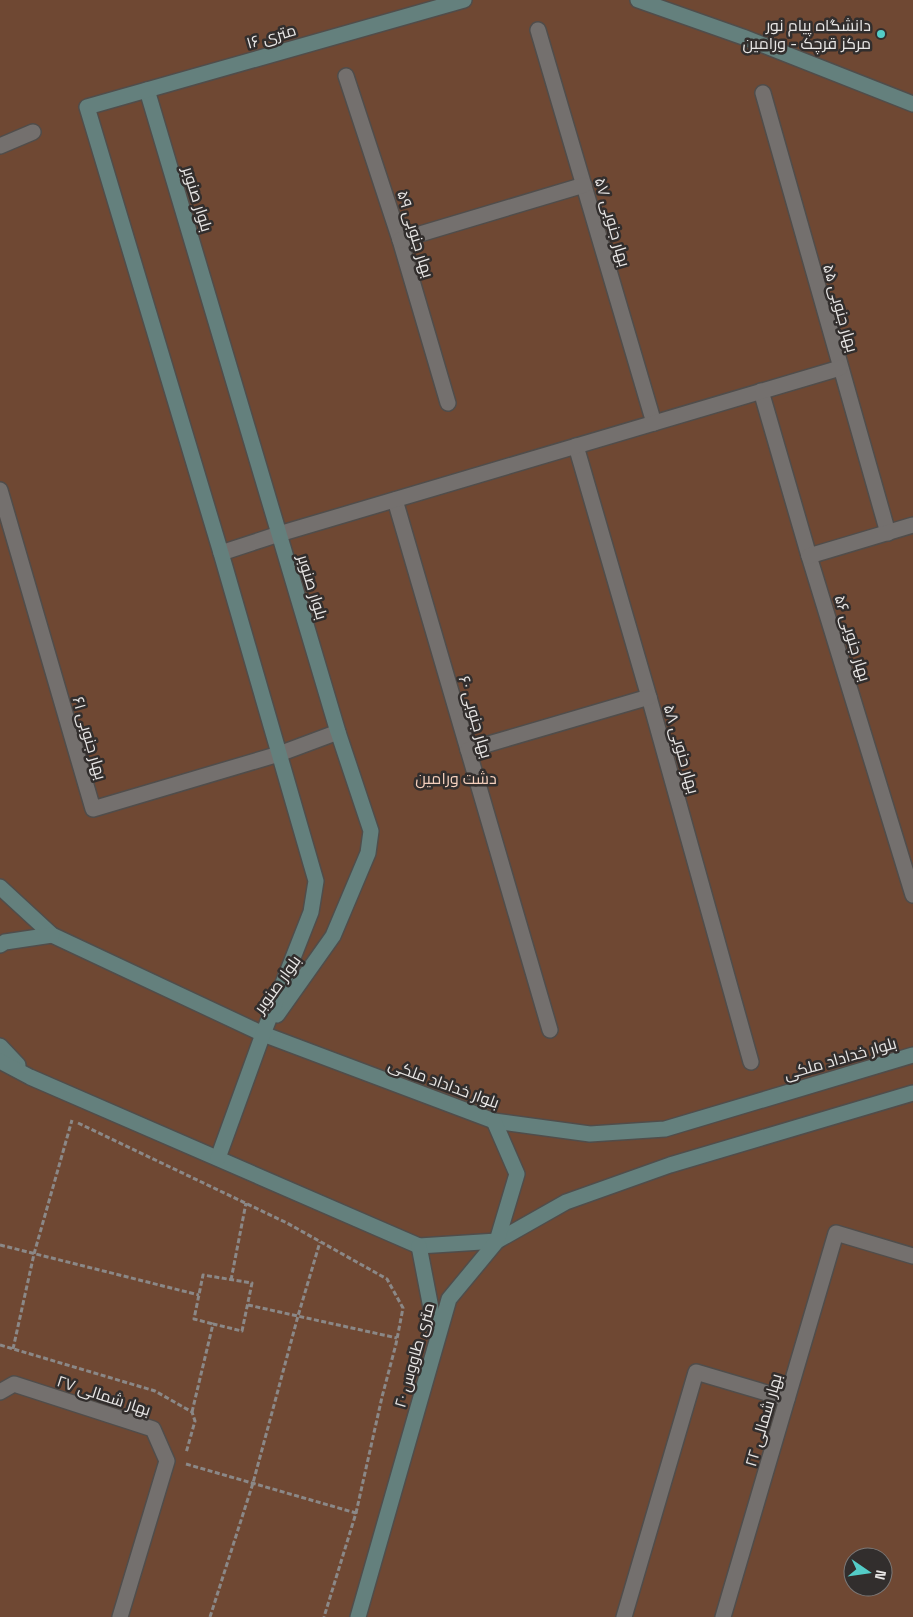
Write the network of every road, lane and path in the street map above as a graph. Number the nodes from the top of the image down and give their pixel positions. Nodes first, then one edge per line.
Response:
1 (464, 0) edge
2 (638, 0) edge
3 (538, 30) dead end
4 (346, 76) dead end
5 (147, 90) junction
6 (763, 93) dead end
7 (913, 104) edge
8 (87, 107) joint
9 (33, 132) dead end
10 (0, 146) edge
11 (584, 185) junction
12 (400, 240) junction
13 (840, 368) junction
14 (761, 392) junction
15 (448, 403) dead end
16 (654, 423) junction
17 (576, 446) junction
18 (0, 490) edge
19 (395, 500) junction
20 (913, 525) edge
21 (888, 533) junction
22 (279, 534) junction
23 (221, 554) junction
24 (809, 556) junction
25 (649, 697) junction
26 (338, 732) junction
27 (468, 750) junction
28 (279, 754) junction
29 (0, 888) edge
30 (913, 895) edge
31 (52, 935) junction
32 (0, 945) edge
33 (550, 1030) dead end
34 (263, 1034) junction
35 (0, 1046) edge
36 (913, 1055) edge
37 (0, 1061) edge
38 (751, 1062) dead end
39 (30, 1077) junction
40 (913, 1093) edge
41 (494, 1121) junction
42 (218, 1158) junction
43 (246, 1203) junction
44 (497, 1241) junction
45 (320, 1242) junction
46 (0, 1245) edge
47 (419, 1246) junction
48 (34, 1254) junction
49 (913, 1256) edge
50 (230, 1280) junction
51 (199, 1295) junction
52 (248, 1305) junction
53 (298, 1316) junction
54 (213, 1324) junction
55 (397, 1338) junction
56 (437, 1338) junction
57 (13, 1349) dead end
58 (0, 1392) edge
59 (787, 1399) junction
60 (192, 1412) dead end
61 (183, 1463) dead end
62 (253, 1483) junction
63 (356, 1513) junction
64 (120, 1617) edge
65 (210, 1617) edge
66 (324, 1617) edge
67 (358, 1617) edge
68 (624, 1617) edge
69 (723, 1617) edge

1 - 5 street, ۱۶ متری
2 - 7 street
3 - 11 street, بهار جنوبی ۵۷
4 - 12 street, بهار جنوبی ۵۹
5 - 8 street, ۱۶ متری
5 - 22 street, بلوار صنوبر
6 - 13 street, بهار جنوبی ۵۵
8 - 23 street, بلوار صنوبر
9 - 10 street
11 - 12 street
11 - 16 street, بهار جنوبی ۵۷
12 - 15 street, بهار جنوبی ۵۹
13 - 14 street
13 - 21 street, بهار جنوبی ۵۵
14 - 16 street
14 - 24 street, بهار جنوبی ۵۶
16 - 17 street
17 - 19 street
17 - 25 street, بهار حنوبی ۵۸
18 - 28 street, بهار جنوبی ۶۱
19 - 22 street
19 - 27 street, بهار جنوبی ۶۰
20 - 21 street
21 - 24 street
22 - 23 street
22 - 26 street, بلوار صنوبر
23 - 28 street, بلوار صنوبر
24 - 30 street, بهار جنوبی ۵۶
25 - 27 street
25 - 38 street, بهار حنوبی ۵۸
26 - 28 street
26 - 34 street, بلوار صنوبر
27 - 33 street, بهار جنوبی ۶۰
28 - 34 street, بلوار صنوبر
29 - 31 street, بلوار خداداد ملکی
31 - 32 street
31 - 34 street, بلوار خداداد ملکی
34 - 41 street, بلوار خداداد ملکی
34 - 42 street
35 - 39 street
36 - 41 street, بلوار خداداد ملکی
37 - 39 street
39 - 42 street
40 - 44 street
41 - 44 street, ۲۰ متری طاووس
42 - 47 street
43 - 45 path
43 - 48 path
43 - 50 path
44 - 47 street
44 - 56 street, ۲۰ متری طاووس
45 - 53 path
45 - 55 path
46 - 48 path
47 - 56 street
48 - 51 path
48 - 57 path
49 - 59 street, بهار شمالی ۲۲
50 - 51 path
50 - 52 path
51 - 54 path
52 - 53 path
52 - 54 path
53 - 55 path
53 - 62 path
54 - 60 path
55 - 63 path
56 - 67 street, ۲۰ متری طاووس
58 - 64 street, بهار شمالی ۲۷
59 - 68 street
59 - 69 street, بهار شمالی ۲۲
61 - 62 path
62 - 63 path
62 - 65 path
63 - 66 path

